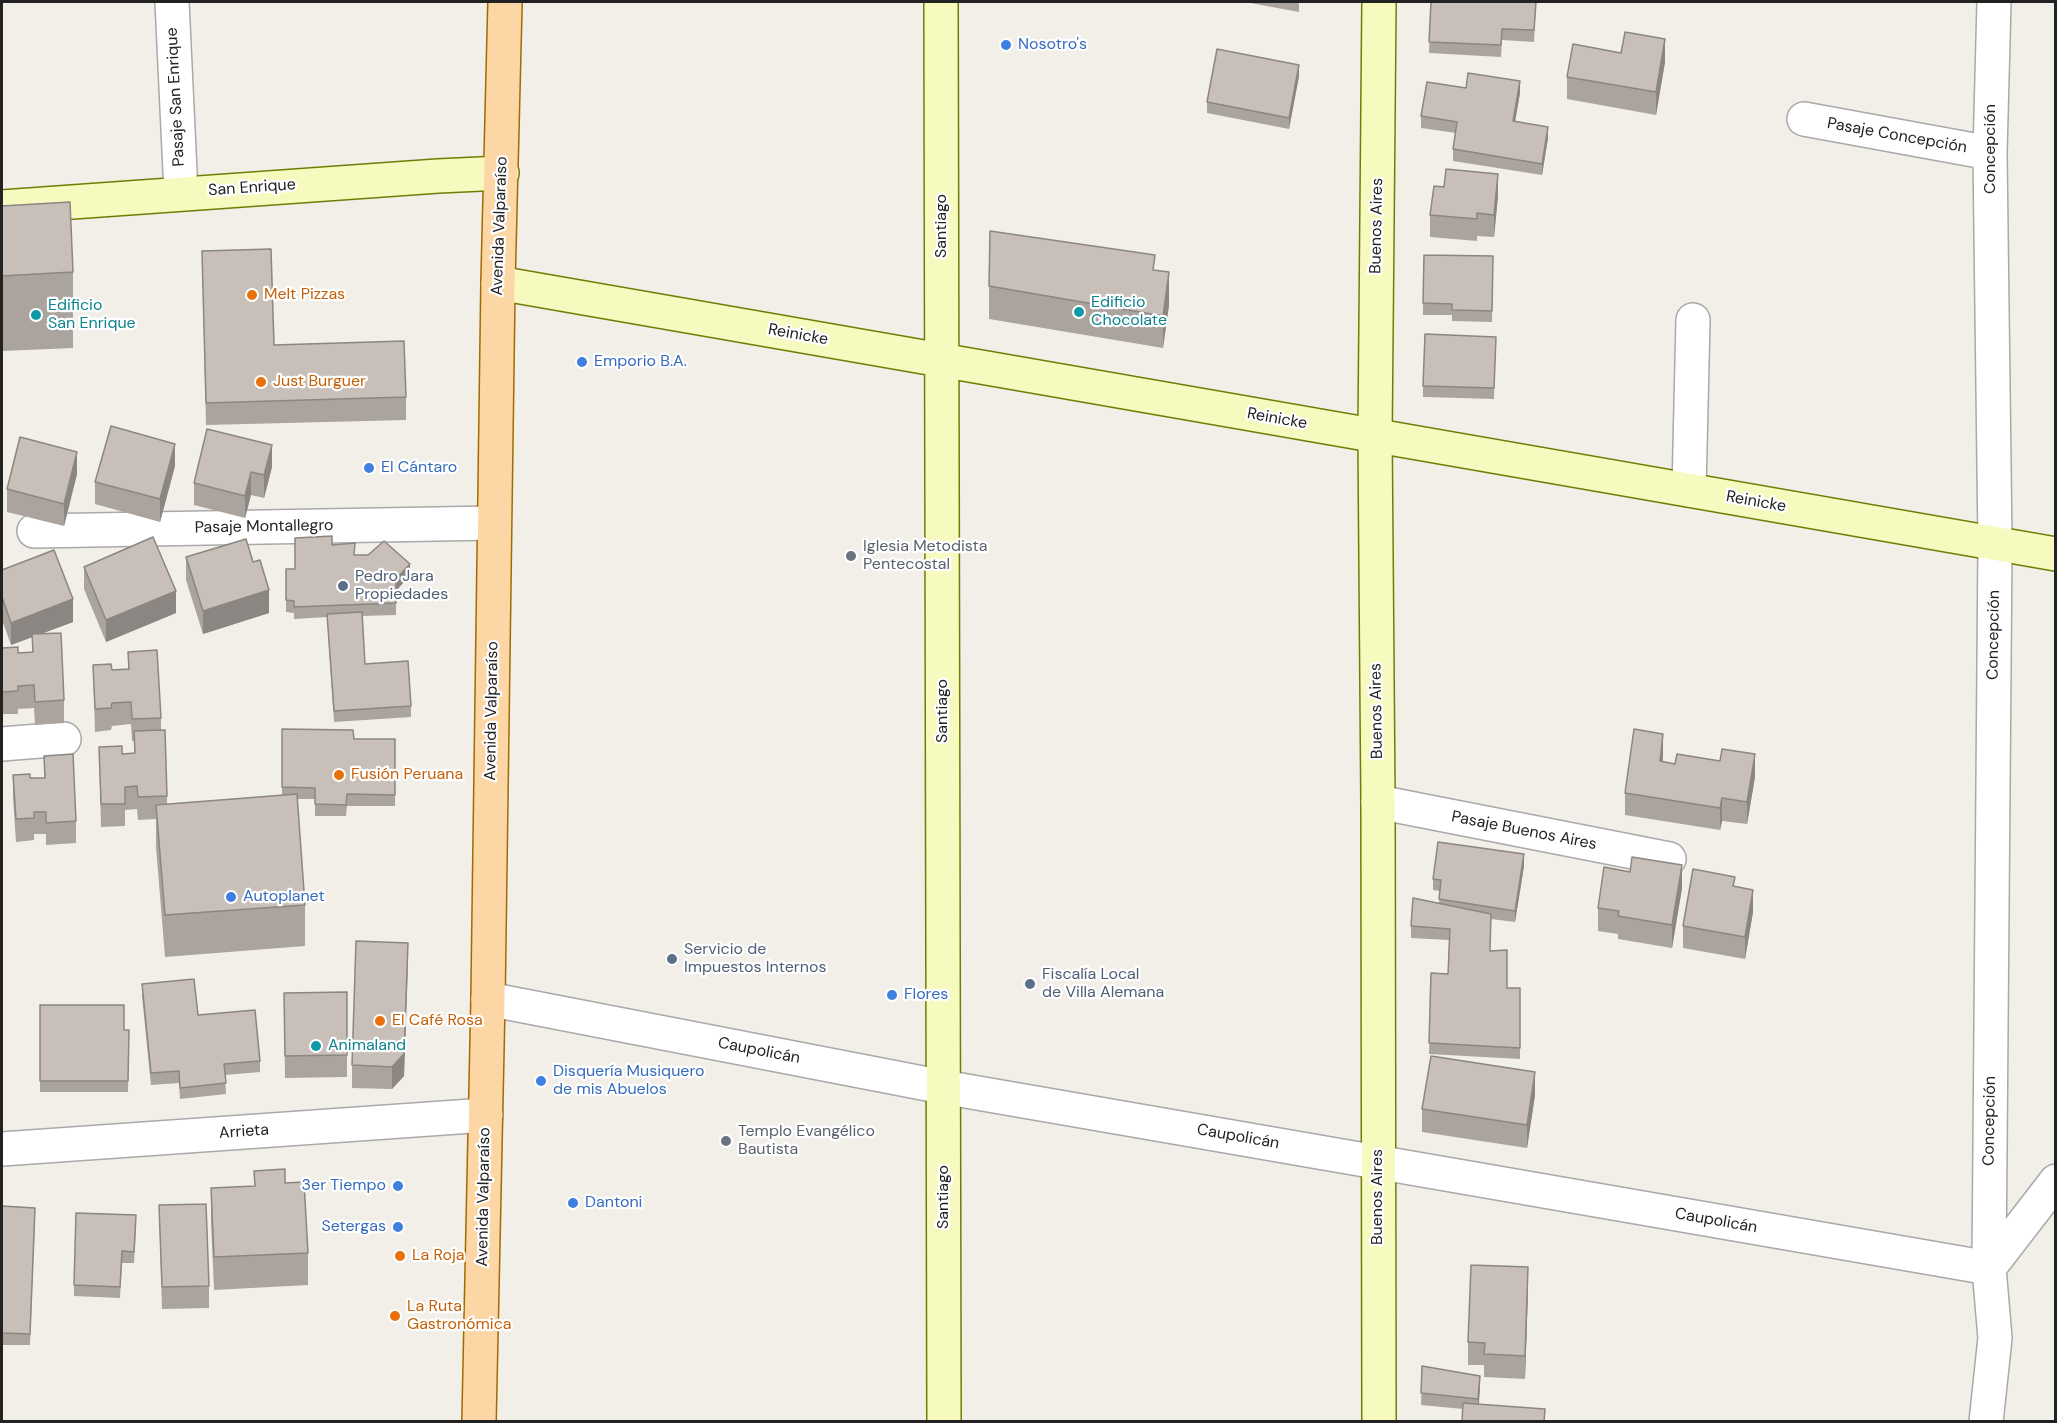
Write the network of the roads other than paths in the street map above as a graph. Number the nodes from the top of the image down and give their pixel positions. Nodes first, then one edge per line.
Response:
1 (172, 2) edge
2 (506, 2) edge
3 (941, 2) edge
4 (1379, 2) edge
5 (1994, 2) edge
6 (1804, 119) dead end
7 (1990, 153) junction
8 (502, 173) junction
9 (181, 193) junction
10 (2, 207) edge
11 (498, 283) junction
12 (1693, 320) dead end
13 (942, 360) junction
14 (1375, 436) junction
15 (1689, 490) junction
16 (494, 523) junction
17 (34, 531) dead end
18 (1995, 544) junction
19 (2055, 554) edge
20 (64, 739) dead end
21 (2, 744) edge
22 (1378, 802) junction
23 (1669, 859) dead end
24 (488, 999) junction
25 (943, 1087) junction
26 (486, 1115) junction
27 (2, 1149) edge
28 (1378, 1162) junction
29 (2055, 1180) edge
30 (1989, 1268) junction
31 (479, 1422) edge
32 (944, 1422) edge
33 (1379, 1422) edge
34 (1986, 1422) edge

1 - 9 street, Pasaje San Enrique
2 - 8 main road, Avenida Valparaíso
3 - 13 street, Santiago
4 - 14 street, Buenos Aires
5 - 7 street, Concepción
6 - 7 street, Pasaje Concepción
7 - 18 street, Concepción
8 - 9 street, San Enrique
8 - 11 main road, Avenida Valparaíso
9 - 10 street, San Enrique
11 - 13 street, Reinicke
11 - 16 main road, Avenida Valparaíso
12 - 15 street
13 - 14 street, Reinicke
13 - 25 street, Santiago
14 - 15 street, Reinicke
14 - 22 street, Buenos Aires
15 - 18 street, Reinicke
16 - 17 street, Pasaje Montallegro
16 - 24 main road, Avenida Valparaíso
18 - 19 street, Reinicke
18 - 30 street, Concepción
20 - 21 street
22 - 23 street, Pasaje Buenos Aires
22 - 28 street, Buenos Aires
24 - 25 street, Caupolicán
24 - 26 main road, Avenida Valparaíso
25 - 28 street, Caupolicán
25 - 32 street, Santiago
26 - 27 street, Arrieta
26 - 31 main road, Avenida Valparaíso
28 - 30 street, Caupolicán
28 - 33 street, Buenos Aires
29 - 30 street
30 - 34 street, Concepción

